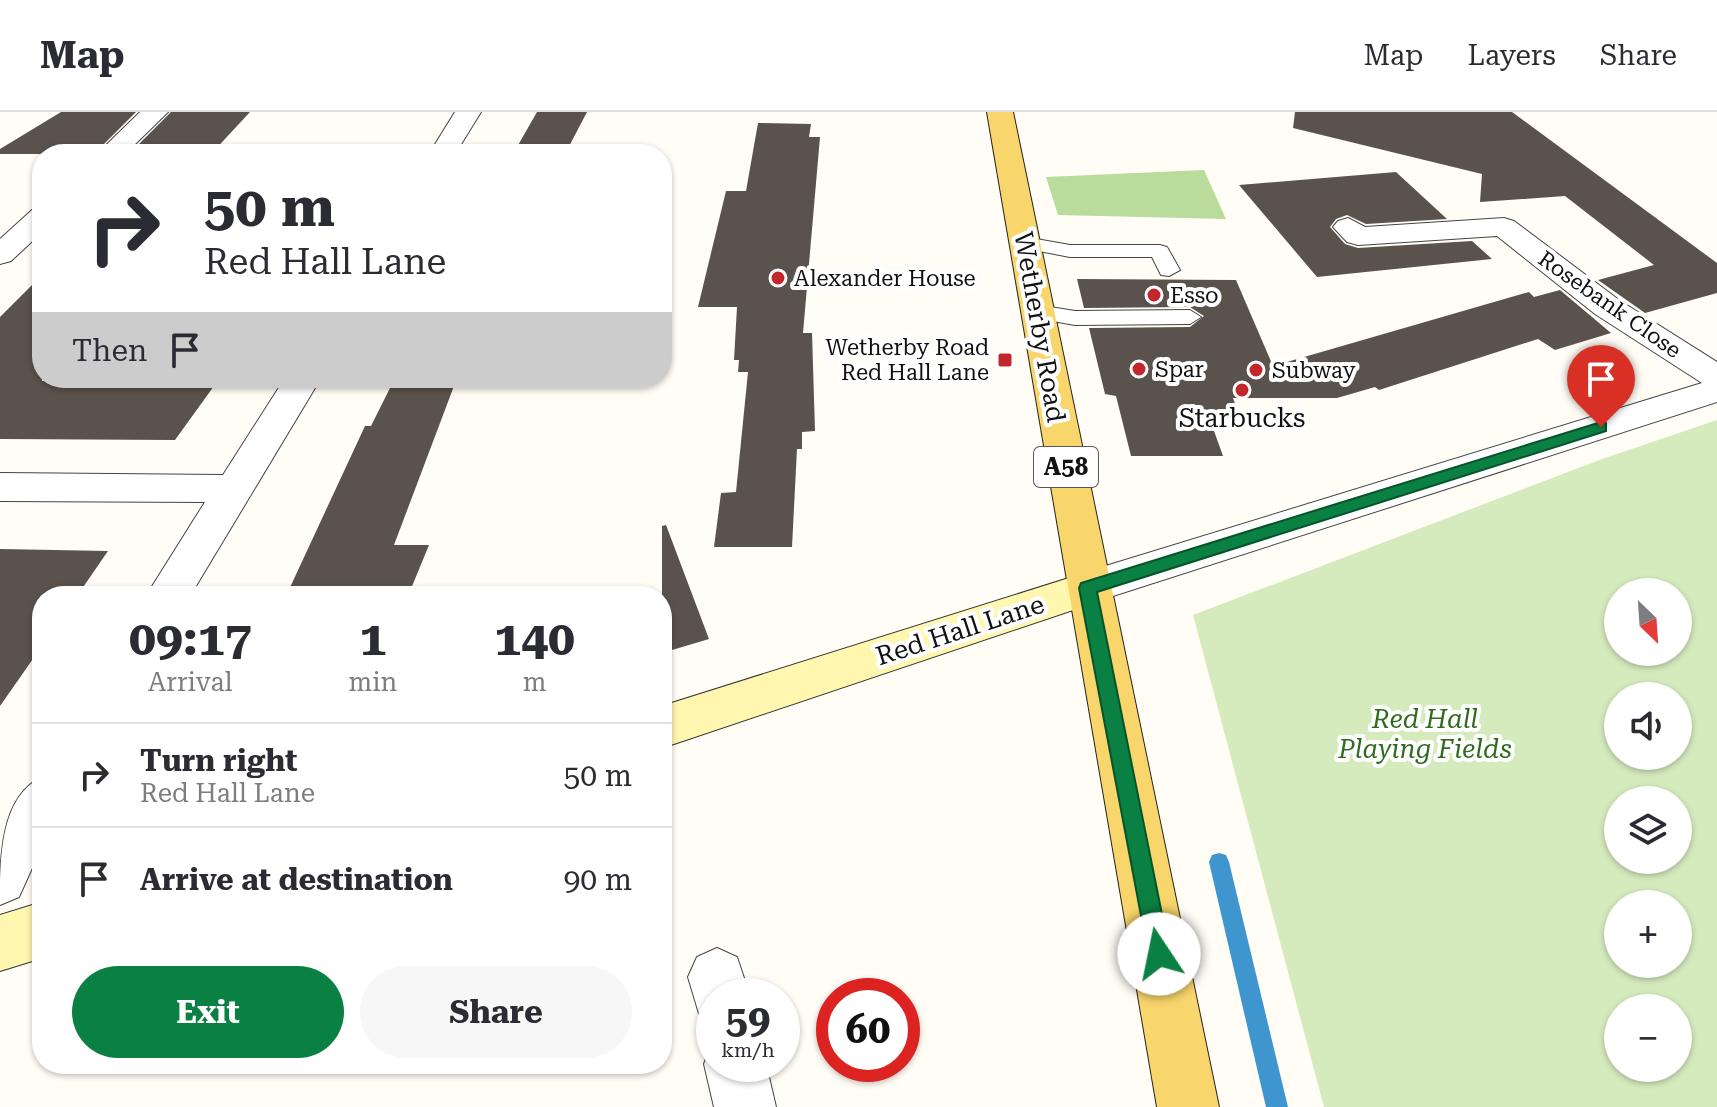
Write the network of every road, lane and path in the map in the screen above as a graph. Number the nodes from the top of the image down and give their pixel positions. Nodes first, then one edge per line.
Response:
1 (155, 112) edge
2 (468, 112) edge
3 (1000, 112) edge
4 (121, 144) edge
5 (448, 144) edge
6 (1550, 222) dead end
7 (32, 225) edge
8 (1348, 227) dead end
9 (1504, 227) junction
10 (1025, 243) junction
11 (0, 255) edge
12 (1169, 270) dead end
13 (1190, 317) dead end
14 (1122, 318) junction
15 (1041, 329) junction
16 (1717, 377) edge
17 (297, 388) edge
18 (1717, 390) edge
19 (0, 487) edge
20 (234, 489) junction
21 (174, 586) edge
22 (1088, 588) junction
23 (672, 724) edge
24 (32, 816) edge
25 (0, 879) edge
26 (32, 933) edge
27 (0, 943) edge
28 (739, 1082) edge
29 (745, 1107) edge
30 (1188, 1107) edge

1 - 4 street
2 - 5 street
3 - 10 main road, Wetherby Road / A58
6 - 9 street, Rosebank Close
7 - 11 street
8 - 9 street, Rosebank Close
9 - 16 street, Rosebank Close
10 - 12 lane
10 - 15 main road, Wetherby Road / A58
13 - 14 lane
14 - 15 lane
14 - 15 lane
15 - 22 main road, Wetherby Road / A58
17 - 20 street
18 - 22 street, Red Hall Lane
19 - 20 street
20 - 21 street
22 - 23 street, Red Hall Lane
22 - 30 main road, Wetherby Road / A58
24 - 25 street
26 - 27 street
28 - 29 street

